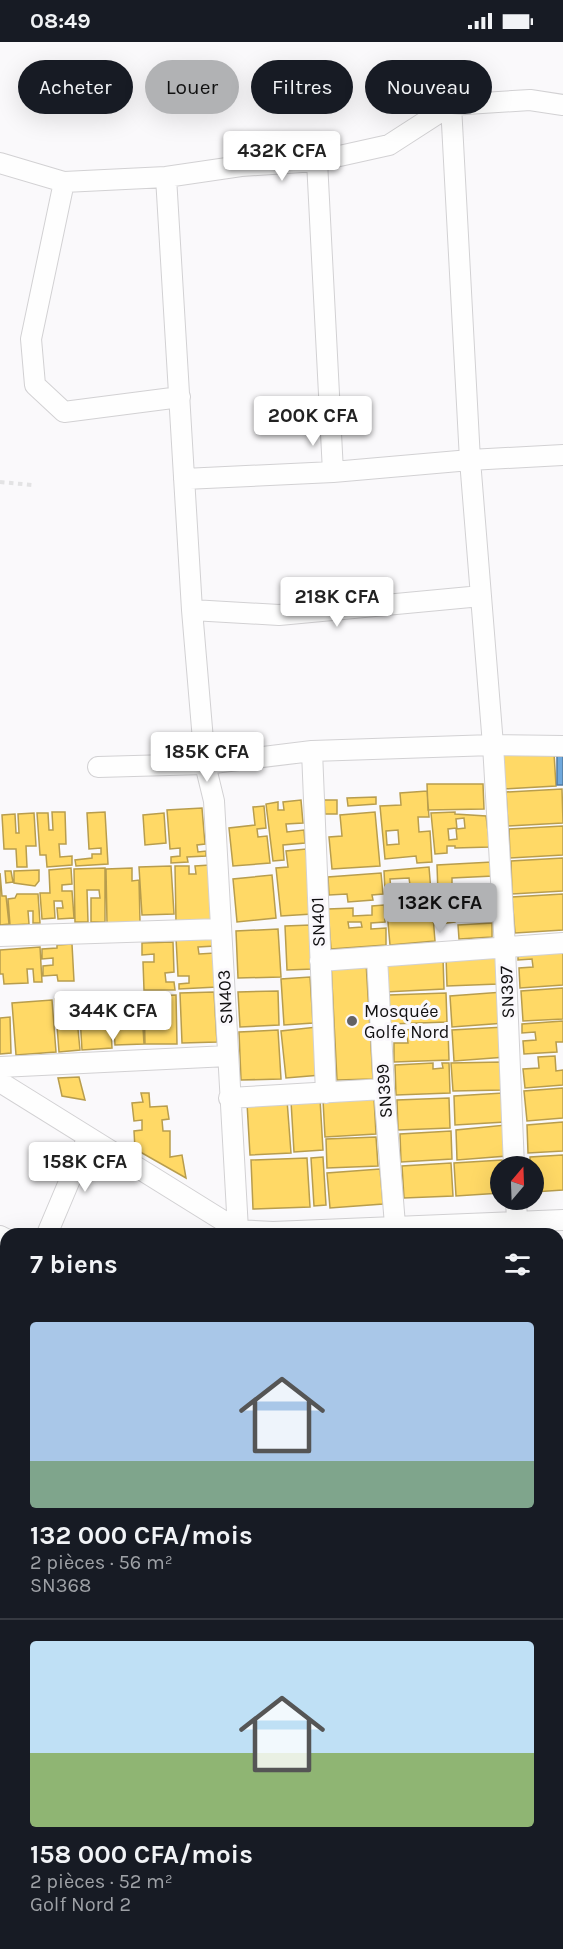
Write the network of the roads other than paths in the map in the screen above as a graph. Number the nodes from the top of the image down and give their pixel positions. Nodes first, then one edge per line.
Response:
1 (492, 102) edge
2 (563, 105) edge
3 (437, 114) edge
4 (451, 114) edge
5 (317, 161) junction
6 (0, 163) edge
7 (166, 177) junction
8 (64, 182) junction
9 (180, 397) junction
10 (563, 455) edge
11 (470, 460) junction
12 (333, 472) junction
13 (184, 479) junction
14 (481, 596) junction
15 (192, 610) junction
16 (493, 745) junction
17 (563, 746) edge
18 (312, 751) junction
19 (205, 765) junction
20 (98, 767) dead end
21 (221, 929) junction
22 (0, 936) edge
23 (563, 943) edge
24 (505, 948) junction
25 (377, 957) junction
26 (320, 961) junction
27 (228, 1056) junction
28 (0, 1066) edge
29 (0, 1082) edge
30 (384, 1089) junction
31 (326, 1093) junction
32 (229, 1098) junction
33 (88, 1137) junction
34 (514, 1156) edge
35 (516, 1210) edge
36 (517, 1220) junction
37 (563, 1220) edge
38 (395, 1225) junction
39 (50, 1228) edge
40 (235, 1228) edge
41 (238, 1228) edge
42 (349, 1228) edge
43 (477, 1228) edge

1 - 2 street
3 - 5 street
4 - 11 street, SN397
5 - 7 street
5 - 12 street
6 - 8 street
7 - 8 street
7 - 9 street, SN403
8 - 9 street
9 - 13 street, SN403
10 - 11 street
11 - 12 street
11 - 14 street, SN397
12 - 13 street
13 - 15 street, SN403
14 - 15 street
14 - 16 street, SN397
15 - 19 street, SN403
16 - 17 street
16 - 18 street
16 - 24 street, SN397
18 - 19 street
18 - 26 street, SN401
19 - 20 street
19 - 21 street, SN403
21 - 22 street
21 - 27 street, SN403
23 - 24 street
24 - 25 street
24 - 34 street, SN397
25 - 26 street
25 - 30 street, SN399
26 - 31 street, SN401
27 - 28 street
27 - 32 street, SN403
29 - 33 street
30 - 31 street
30 - 38 street, SN399
31 - 32 street
32 - 41 street, SN403
33 - 39 street
33 - 40 street
35 - 36 street
36 - 37 street
36 - 43 street
38 - 42 street
38 - 43 street

